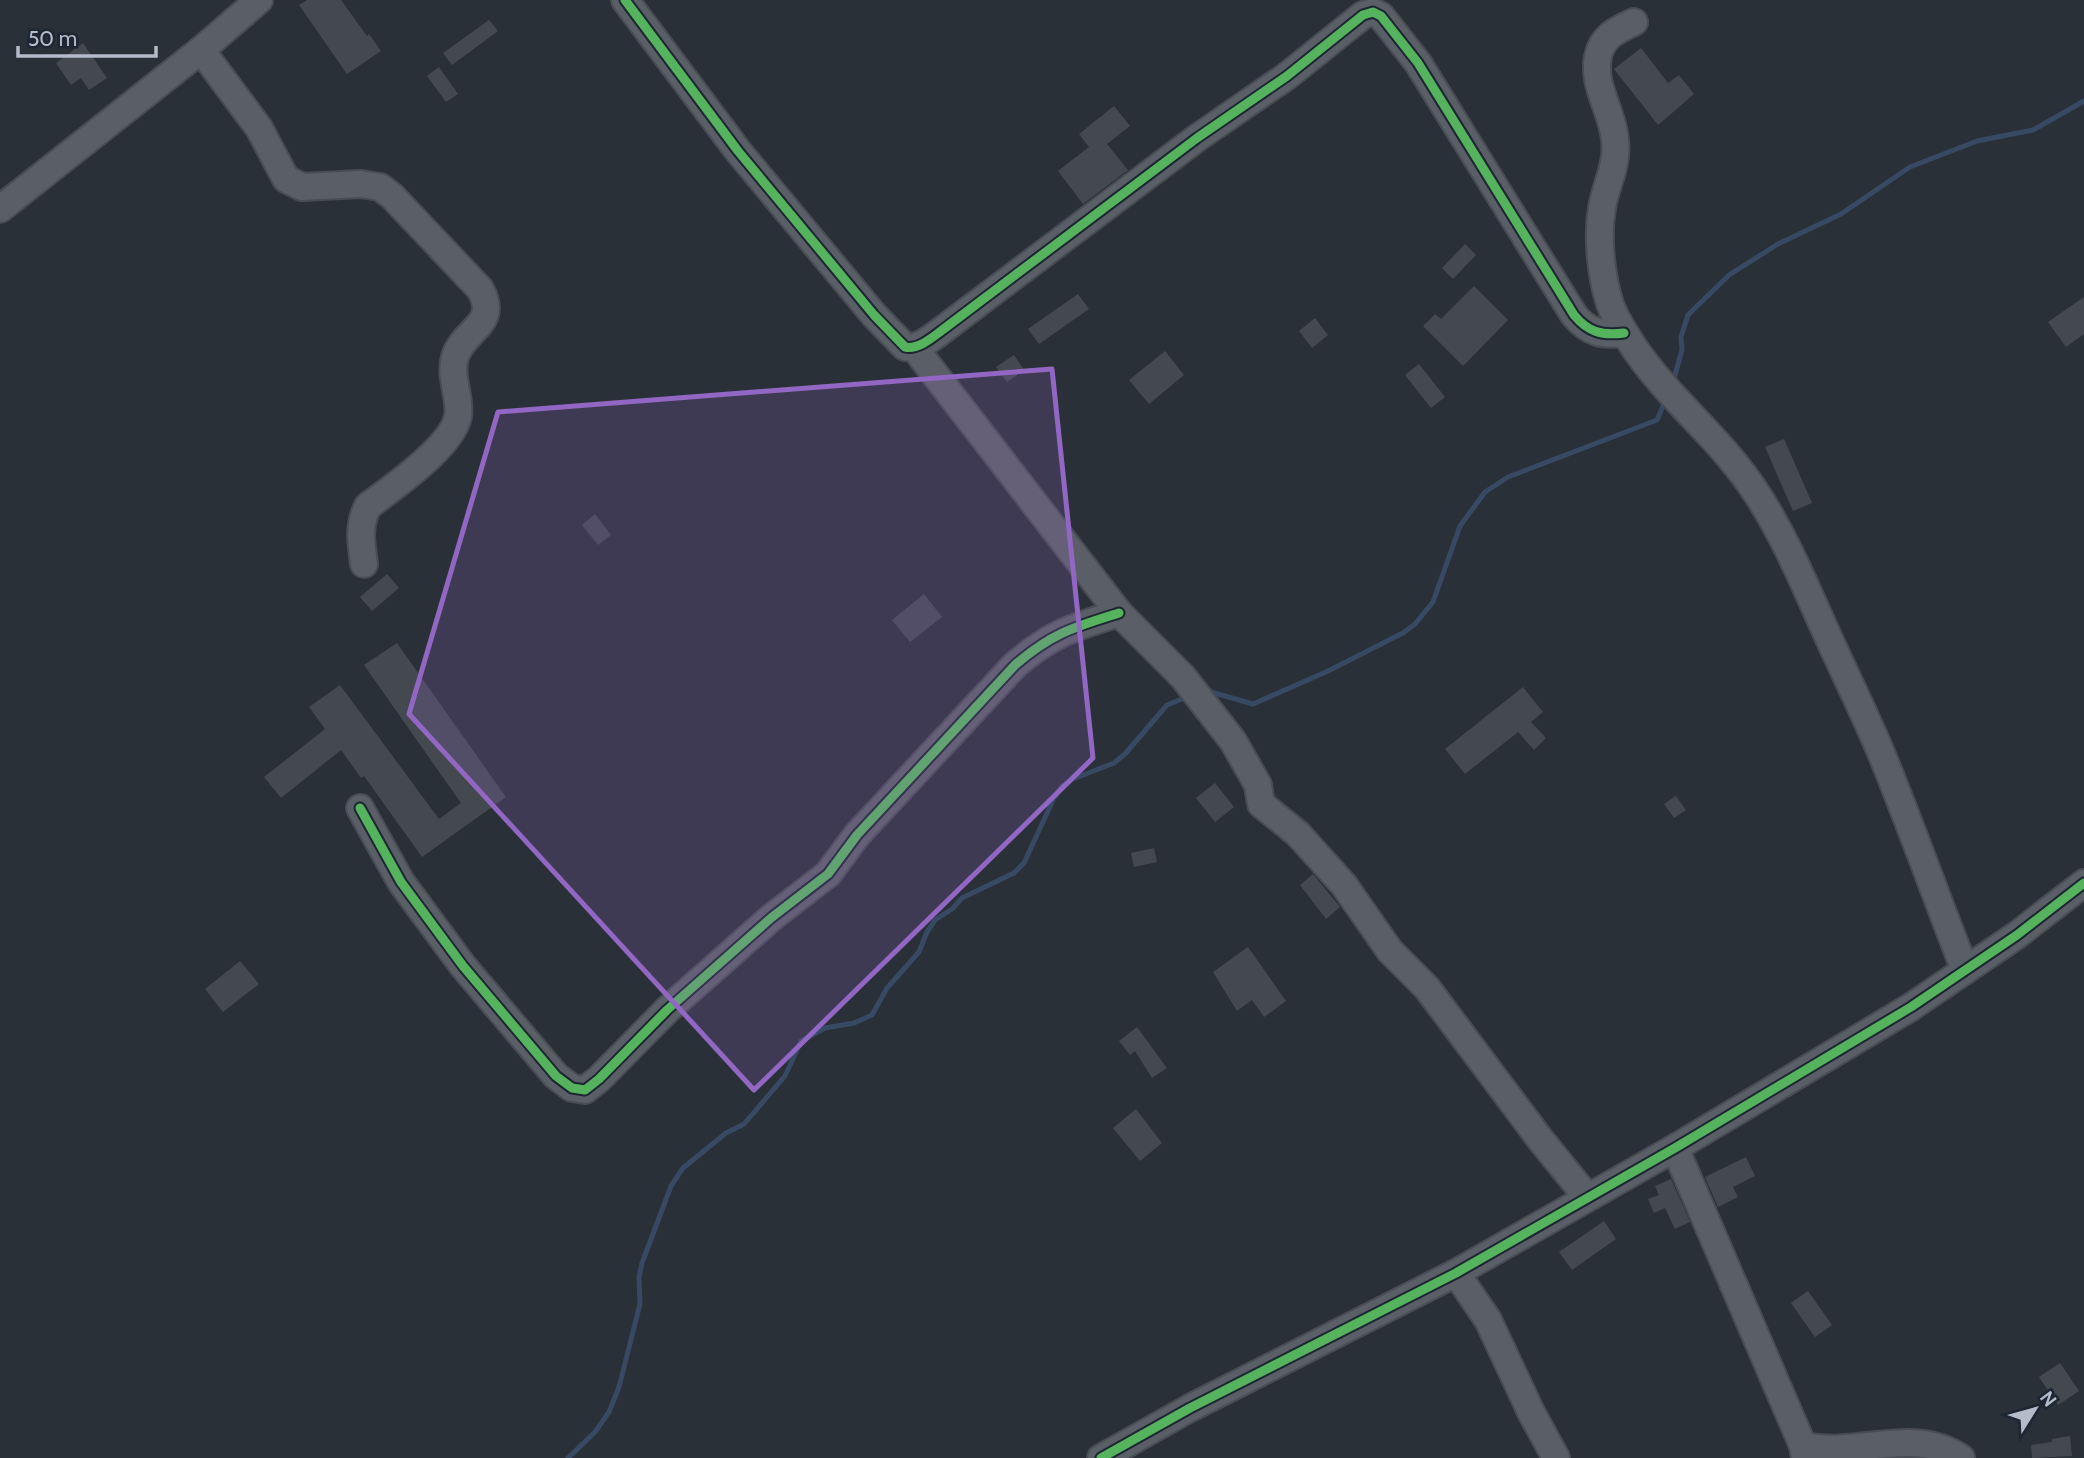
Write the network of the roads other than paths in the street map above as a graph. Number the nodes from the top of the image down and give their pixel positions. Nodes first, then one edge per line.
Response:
1 (259, 0) edge
2 (625, 0) edge
3 (1634, 22) dead end
4 (201, 50) junction
5 (0, 209) edge
6 (1624, 333) junction
7 (919, 346) junction
8 (364, 564) dead end
9 (1119, 613) junction
10 (360, 808) dead end
11 (2084, 883) edge
12 (1965, 970) junction
13 (1675, 1148) junction
14 (1587, 1197) junction
15 (1456, 1273) junction
16 (1804, 1452) edge
17 (1101, 1458) edge
18 (1556, 1458) edge
19 (1961, 1458) edge

1 - 4 street
2 - 7 street
3 - 6 street
4 - 5 street
4 - 8 street
6 - 7 street
6 - 12 street
7 - 9 street
9 - 10 street
9 - 14 street
11 - 12 street
12 - 13 street
13 - 14 street
13 - 16 street
14 - 15 street
15 - 17 street
15 - 18 street
16 - 19 street

